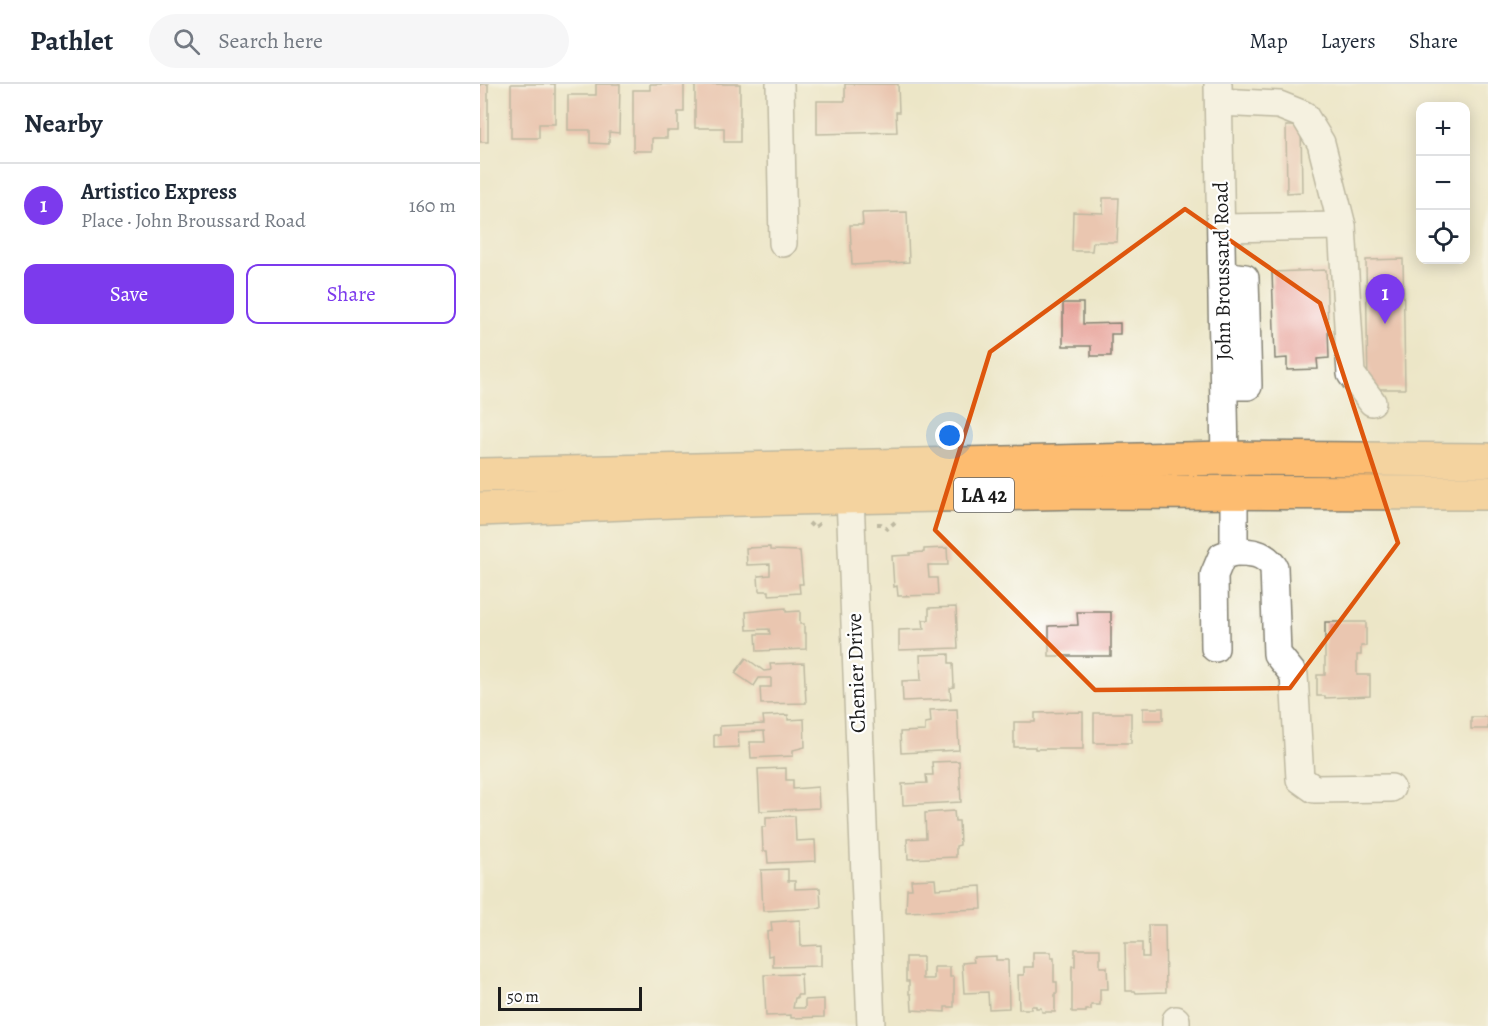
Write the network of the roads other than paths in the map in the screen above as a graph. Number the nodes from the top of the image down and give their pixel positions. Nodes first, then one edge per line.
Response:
1 (780, 84) edge
2 (1219, 93) edge
3 (1342, 226) junction
4 (1222, 228) junction
5 (783, 243) dead end
6 (1372, 402) dead end
7 (1225, 458) junction
8 (1488, 460) edge
9 (1018, 461) junction
10 (480, 475) edge
11 (1084, 492) junction
12 (1488, 493) edge
13 (1234, 494) junction
14 (850, 497) junction
15 (480, 509) edge
16 (1234, 552) junction
17 (1215, 648) dead end
18 (1391, 788) dead end
19 (871, 1026) edge

1 - 5 street
2 - 3 street
2 - 4 street, John Broussard Road
3 - 4 street
3 - 6 street
4 - 7 street, John Broussard Road
7 - 8 main road, LA 42
7 - 9 main road, LA 42
7 - 11 main road
9 - 10 main road, LA 42
9 - 14 street
11 - 13 main road, LA 42
11 - 14 main road, LA 42
12 - 13 main road, LA 42
13 - 16 street
14 - 15 main road, LA 42
14 - 19 street, Chenier Drive
16 - 17 street
16 - 18 street

